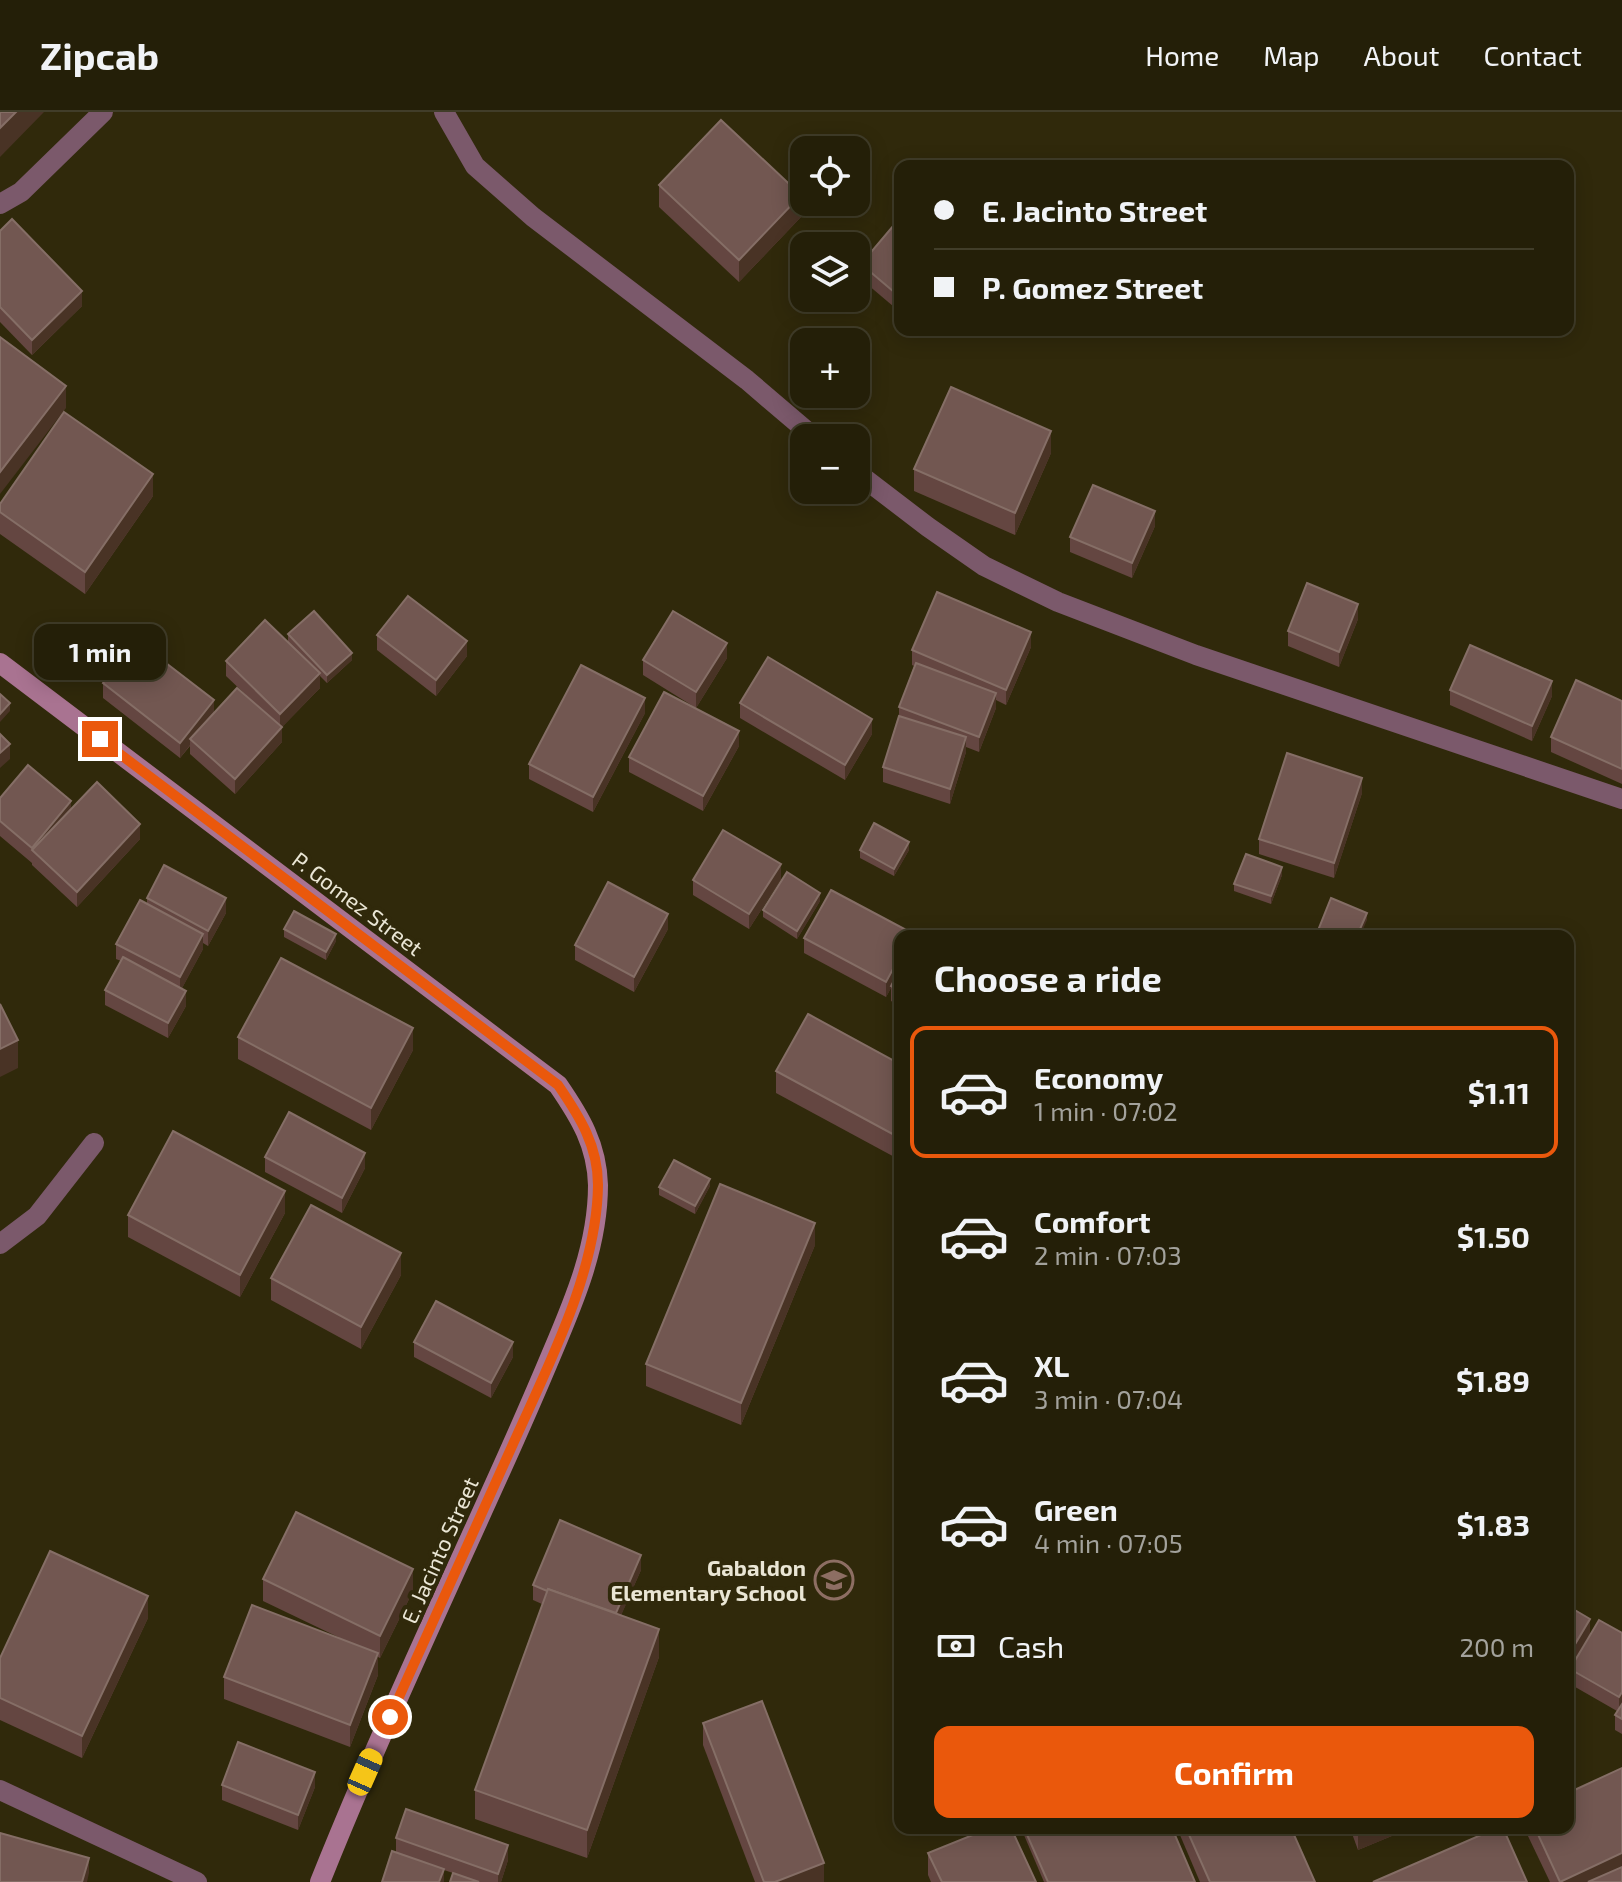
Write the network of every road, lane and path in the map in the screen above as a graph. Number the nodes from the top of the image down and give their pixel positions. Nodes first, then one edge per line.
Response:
1 (103, 112) edge
2 (444, 112) edge
3 (0, 204) edge
4 (799, 424) edge
5 (870, 483) edge
6 (0, 663) edge
7 (1622, 799) edge
8 (94, 1143) dead end
9 (594, 1236) joint
10 (0, 1244) edge
11 (0, 1790) edge
12 (197, 1882) edge
13 (320, 1882) edge

1 - 3 street
2 - 4 street
5 - 7 street
6 - 9 main road, P. Gomez Street
8 - 10 street
9 - 13 main road, E. Jacinto Street
11 - 12 street

